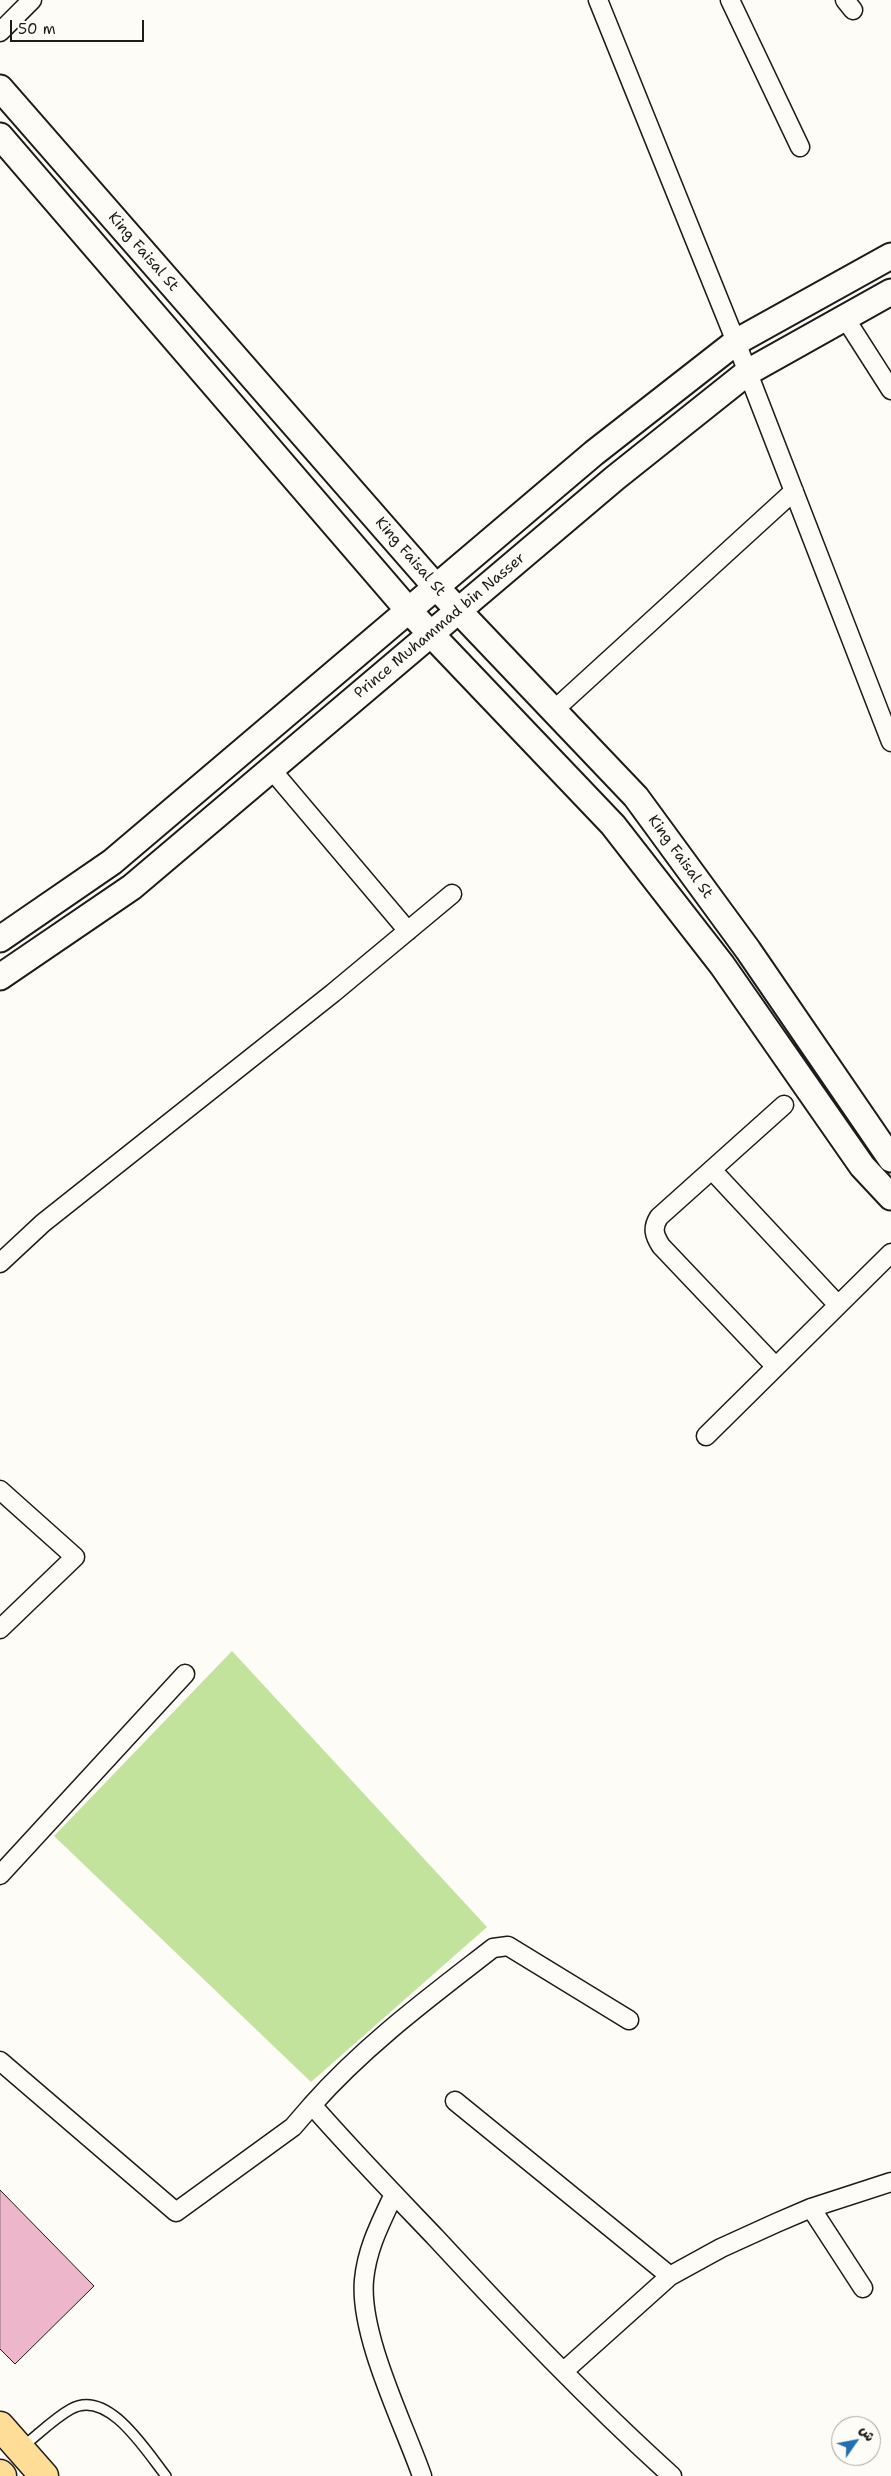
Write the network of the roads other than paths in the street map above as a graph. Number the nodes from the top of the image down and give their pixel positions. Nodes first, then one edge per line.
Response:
1 (32, 0) edge
2 (598, 0) edge
3 (730, 0) edge
4 (0, 32) edge
5 (0, 88) edge
6 (0, 136) edge
7 (800, 147) dead end
8 (891, 256) edge
9 (891, 292) edge
10 (845, 318) junction
11 (736, 342) junction
12 (748, 372) junction
13 (891, 390) edge
14 (794, 491) junction
15 (436, 587) junction
16 (408, 611) junction
17 (458, 611) junction
18 (430, 634) junction
19 (554, 710) junction
20 (891, 742) edge
21 (271, 769) junction
22 (452, 894) dead end
23 (408, 931) junction
24 (0, 938) edge
25 (0, 977) edge
26 (784, 1105) dead end
27 (891, 1159) edge
28 (712, 1170) junction
29 (891, 1197) edge
30 (891, 1253) edge
31 (0, 1263) edge
32 (838, 1305) junction
33 (776, 1367) junction
34 (706, 1436) dead end
35 (0, 1490) edge
36 (0, 1629) edge
37 (185, 1674) dead end
38 (0, 1875) edge
39 (629, 2020) dead end
40 (0, 2061) edge
41 (455, 2101) dead end
42 (312, 2105) junction
43 (891, 2182) edge
44 (394, 2194) junction
45 (811, 2208) junction
46 (670, 2276) junction
47 (863, 2288) dead end
48 (564, 2371) junction
49 (0, 2426) edge
50 (20, 2449) junction
51 (44, 2476) edge
52 (166, 2476) edge
53 (422, 2476) edge
54 (672, 2476) edge

1 - 4 street
2 - 11 street
3 - 7 street
5 - 15 street, King Faisal St
6 - 16 street, King Faisal St
8 - 11 street
9 - 10 street, Prince Muhammad bin Nasser
10 - 12 street, Prince Muhammad bin Nasser
10 - 13 street
11 - 12 street
11 - 15 street
12 - 14 street
12 - 17 street, Prince Muhammad bin Nasser
14 - 19 street
14 - 20 street
15 - 16 street
15 - 17 street, King Faisal St
16 - 18 street, King Faisal St
16 - 24 street
17 - 18 street, Prince Muhammad bin Nasser
17 - 19 street, King Faisal St
18 - 21 street, Prince Muhammad bin Nasser
18 - 29 street, King Faisal St
19 - 27 street, King Faisal St
21 - 23 street
21 - 25 street, Prince Muhammad bin Nasser
22 - 23 street
23 - 31 street
26 - 28 street
28 - 32 street
28 - 33 street
30 - 32 street
32 - 33 street
33 - 34 street
35 - 36 street
37 - 38 street
39 - 42 street
40 - 42 street
41 - 46 street
42 - 44 street
43 - 45 street
44 - 48 street
44 - 53 street
45 - 46 street
45 - 47 street
46 - 48 street
48 - 54 street
49 - 50 highway
50 - 51 highway
50 - 52 lane

